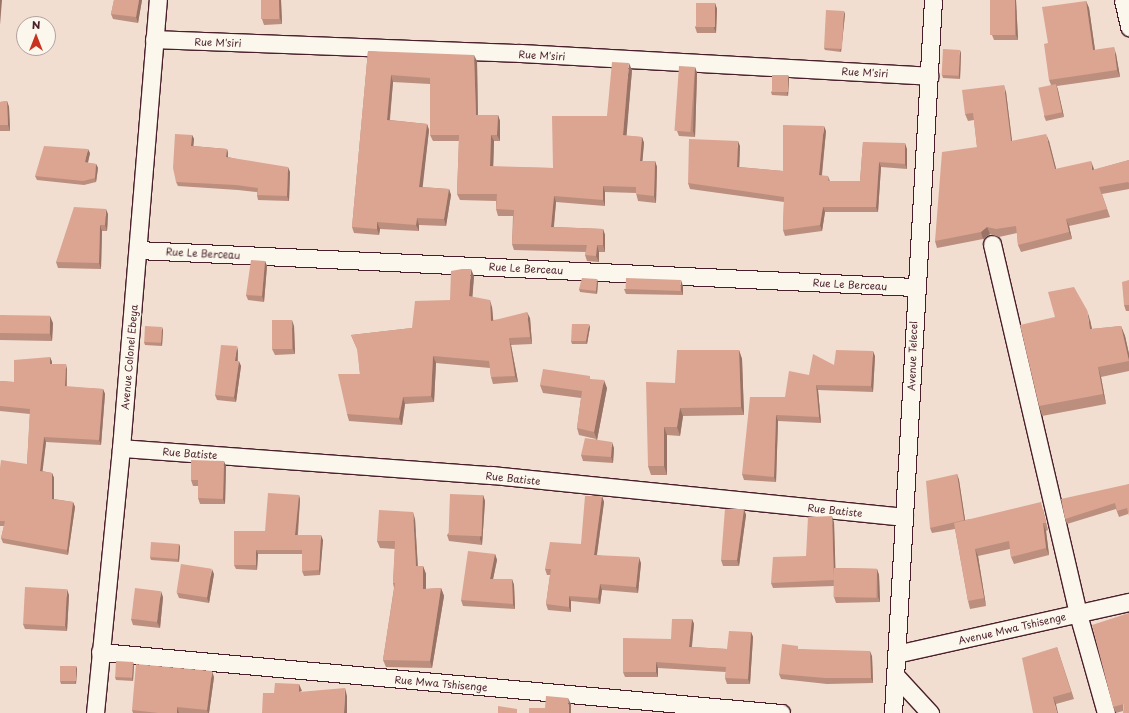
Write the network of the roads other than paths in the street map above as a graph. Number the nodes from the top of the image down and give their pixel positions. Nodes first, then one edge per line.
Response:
1 (158, 0) edge
2 (933, 0) edge
3 (1123, 0) edge
4 (1129, 27) edge
5 (154, 39) junction
6 (929, 76) junction
7 (992, 244) dead end
8 (138, 250) junction
9 (915, 287) junction
10 (121, 448) junction
11 (904, 517) junction
12 (1129, 602) edge
13 (1078, 614) junction
14 (100, 652) junction
15 (896, 654) junction
16 (895, 675) junction
17 (95, 713) edge
18 (781, 713) edge
19 (893, 713) edge
20 (930, 713) edge
21 (1106, 713) edge

1 - 5 street, Avenue Colonel Ebeya
2 - 6 street, Avenue Telecel
3 - 4 street
5 - 6 street, Rue M'siri
5 - 8 street, Avenue Colonel Ebeya
6 - 9 street, Avenue Telecel
7 - 13 street
8 - 9 street, Rue Le Berceau
8 - 10 street, Avenue Colonel Ebeya
9 - 11 street, Avenue Telecel
10 - 11 street, Rue Batiste
10 - 14 street, Avenue Colonel Ebeya
11 - 15 street, Avenue Telecel
12 - 13 street, Avenue Mwa Tshisenge
13 - 15 street, Avenue Mwa Tshisenge
13 - 21 street
14 - 17 street, Avenue Colonel Ebeya
14 - 18 street, Rue Mwa Tshisenge
15 - 16 street, Avenue Telecel
16 - 19 street, Avenue Telecel
16 - 20 street

